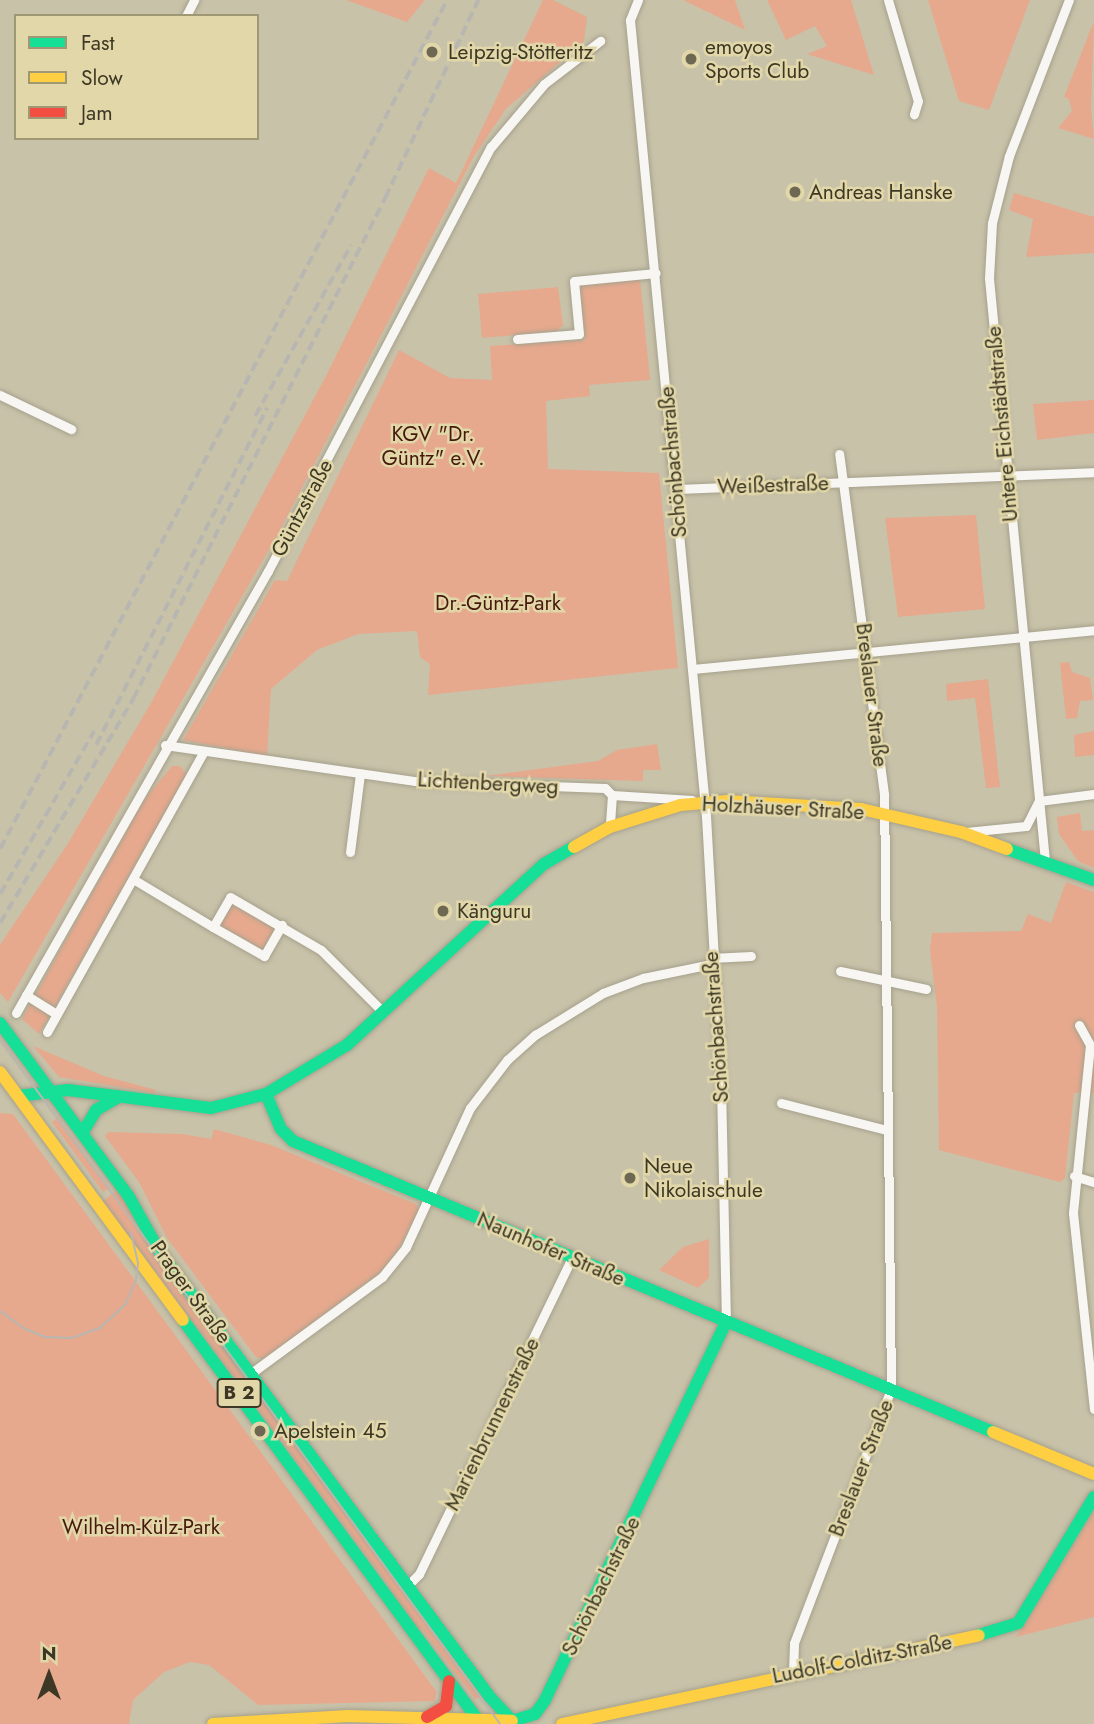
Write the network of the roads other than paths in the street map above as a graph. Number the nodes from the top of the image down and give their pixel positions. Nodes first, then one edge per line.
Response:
1 (638, 0) edge
2 (888, 0) edge
3 (1069, 0) edge
4 (600, 41) dead end
5 (915, 114) dead end
6 (656, 273) junction
7 (517, 339) dead end
8 (0, 395) edge
9 (71, 429) dead end
10 (839, 454) dead end
11 (1094, 472) edge
12 (1007, 475) junction
13 (843, 482) junction
14 (676, 489) junction
15 (1094, 630) edge
16 (1022, 637) junction
17 (867, 652) junction
18 (692, 669) junction
19 (165, 745) junction
20 (204, 751) junction
21 (360, 774) junction
22 (1094, 794) edge
23 (611, 795) junction
24 (705, 801) junction
25 (1039, 801) junction
26 (884, 815) junction
27 (610, 827) junction
28 (961, 832) junction
29 (350, 852) dead end
30 (1045, 861) junction
31 (133, 879) junction
32 (1094, 880) edge
33 (282, 925) junction
34 (213, 927) junction
35 (751, 956) dead end
36 (711, 961) junction
37 (840, 971) dead end
38 (887, 980) junction
39 (926, 989) dead end
40 (26, 995) junction
41 (383, 1012) junction
42 (16, 1013) dead end
43 (57, 1014) junction
44 (0, 1023) edge
45 (1079, 1025) dead end
46 (47, 1032) dead end
47 (0, 1072) edge
48 (51, 1091) junction
49 (266, 1094) junction
50 (18, 1096) junction
51 (117, 1098) junction
52 (781, 1103) dead end
53 (887, 1130) junction
54 (83, 1132) junction
55 (1074, 1176) junction
56 (1094, 1182) edge
57 (428, 1197) junction
58 (571, 1259) junction
59 (726, 1324) junction
60 (250, 1374) junction
61 (891, 1390) junction
62 (1094, 1409) edge
63 (1094, 1474) edge
64 (1094, 1497) edge
65 (407, 1586) junction
66 (793, 1673) junction
67 (449, 1681) junction
68 (419, 1722) edge
69 (480, 1722) edge
70 (514, 1722) edge
71 (213, 1724) edge
72 (562, 1724) edge

1 - 6 street, Schönbachstraße
2 - 5 street
3 - 12 street, Untere Eichstädtstraße
4 - 19 street, Güntzstraße
6 - 7 street
6 - 14 street, Schönbachstraße
8 - 9 street
10 - 13 street, Breslauer Straße
11 - 12 street, Weißestraße
12 - 13 street, Weißestraße
12 - 16 street, Untere Eichstädtstraße
13 - 14 street, Weißestraße
13 - 17 street, Breslauer Straße
14 - 18 street, Schönbachstraße
15 - 16 street
16 - 17 street
16 - 25 street, Untere Eichstädtstraße
17 - 18 street
17 - 26 street, Breslauer Straße
18 - 24 street, Schönbachstraße
19 - 20 street, Lichtenbergweg
19 - 40 street, Güntzstraße
20 - 21 street, Lichtenbergweg
20 - 31 street
21 - 23 street, Lichtenbergweg
21 - 29 street
22 - 25 street
23 - 24 street, Lichtenbergweg
23 - 27 street
24 - 26 main road, Holzhäuser Straße
24 - 27 main road, Holzhäuser Straße
24 - 36 street, Schönbachstraße
25 - 28 street
25 - 30 street, Untere Eichstädtstraße
26 - 28 main road, Holzhäuser Straße
26 - 38 street, Breslauer Straße
27 - 41 main road, Holzhäuser Straße
28 - 30 main road, Holzhäuser Straße
30 - 32 main road, Holzhäuser Straße
31 - 34 street
31 - 43 street
33 - 34 street
33 - 34 street
33 - 41 street
35 - 36 street
36 - 57 street
36 - 59 street, Schönbachstraße
37 - 38 street
38 - 39 street
38 - 53 street, Breslauer Straße
40 - 42 street, Güntzstraße
40 - 43 street
41 - 49 main road, Holzhäuser Straße
43 - 46 street
44 - 48 main road, Prager Straße / B 2
45 - 55 street
47 - 50 main road, Prager Straße / B 2
48 - 50 main road
48 - 51 main road
48 - 54 main road, Prager Straße / B 2
49 - 51 main road
49 - 57 main road, Naunhofer Straße
50 - 67 main road, Prager Straße / B 2
51 - 54 main road
52 - 53 street
53 - 61 street, Breslauer Straße
54 - 60 main road, Prager Straße / B 2
55 - 56 street
55 - 62 street
57 - 58 main road, Naunhofer Straße
57 - 60 street
58 - 59 main road, Naunhofer Straße
58 - 65 street, Marienbrunnenstraße
59 - 61 main road, Naunhofer Straße
59 - 70 main road, Schönbachstraße
60 - 65 main road, Prager Straße / B 2
61 - 63 main road, Naunhofer Straße
61 - 66 street, Breslauer Straße
64 - 66 main road, Ludolf-Colditz-Straße
65 - 70 main road, Prager Straße / B 2
66 - 72 main road, Ludolf-Colditz-Straße
67 - 68 main road
67 - 69 main road, Prager Straße
68 - 69 main road
68 - 71 main road
69 - 70 main road

